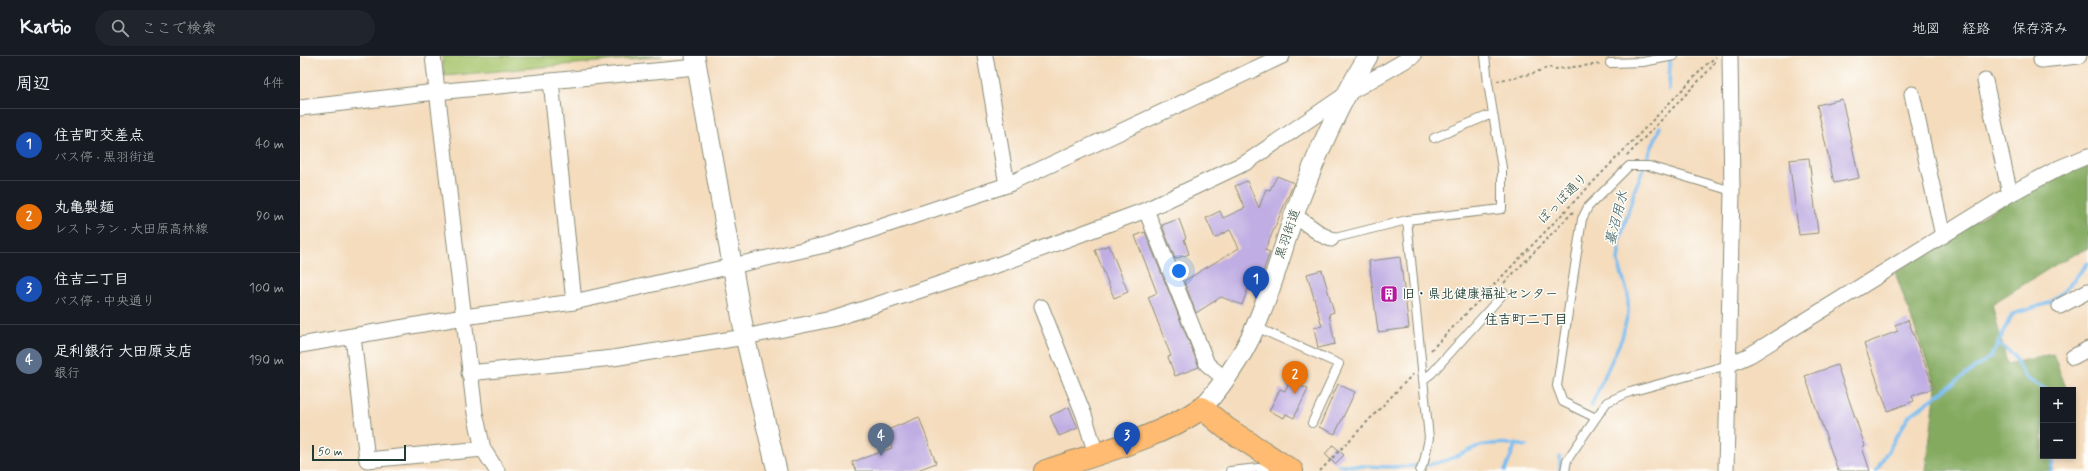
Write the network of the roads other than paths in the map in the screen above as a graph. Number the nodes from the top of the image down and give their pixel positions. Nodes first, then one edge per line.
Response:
1 (433, 56) edge
2 (985, 56) edge
3 (1282, 56) edge
4 (1368, 56) edge
5 (1413, 56) edge
6 (1485, 56) edge
7 (1674, 56) edge
8 (1730, 56) edge
9 (2079, 56) edge
10 (2041, 60) dead end
11 (696, 62) edge
12 (1610, 64) road end
13 (550, 81) junction
14 (1985, 81) dead end
15 (436, 92) junction
16 (1912, 94) dead end
17 (1345, 95) junction
18 (300, 108) edge
19 (1493, 115) junction
20 (1434, 138) dead end
21 (2088, 156) edge
22 (1007, 185) junction
23 (1732, 191) junction
24 (2010, 194) junction
25 (1146, 210) junction
26 (1294, 215) junction
27 (1407, 220) junction
28 (1943, 236) junction
29 (1330, 239) joint
30 (732, 267) junction
31 (2088, 291) edge
32 (1504, 293) dead end
33 (574, 302) junction
34 (2060, 306) dead end
35 (1041, 307) dead end
36 (464, 317) junction
37 (1256, 327) junction
38 (353, 336) junction
39 (745, 337) junction
40 (300, 345) edge
41 (2088, 350) edge
42 (2073, 357) dead end
43 (1728, 365) junction
44 (469, 372) junction
45 (1225, 379) junction
46 (1423, 380) junction
47 (1202, 408) junction
48 (1596, 418) junction
49 (1312, 423) dead end
50 (483, 449) junction
51 (1096, 454) junction
52 (1286, 467) edge
53 (497, 471) edge
54 (777, 471) edge
55 (1046, 471) edge
56 (1230, 471) edge
57 (1420, 471) edge
58 (1565, 471) edge
59 (1726, 471) edge

1 - 15 street
2 - 22 street
3 - 22 street
4 - 17 street, 黒羽街道
5 - 17 street
6 - 19 lane
7 - 12 lane
8 - 23 street
9 - 10 street
11 - 13 street
11 - 30 street
13 - 15 street
13 - 33 street
14 - 24 street
15 - 18 street
15 - 36 street
16 - 28 street
17 - 25 street
17 - 26 street, 黒羽街道
19 - 20 lane
19 - 27 lane
21 - 24 street
22 - 30 street
23 - 43 street
23 - 48 lane
24 - 28 street
25 - 39 street
25 - 45 street
26 - 29 street
26 - 37 street, 黒羽街道
27 - 29 lane
27 - 46 lane
28 - 43 street
30 - 33 street
30 - 39 street
31 - 34 street
32 - 46 lane
33 - 36 street
35 - 51 street
36 - 38 street
36 - 44 street
37 - 45 street, 黒羽街道
37 - 49 lane
38 - 40 street
38 - 50 street
39 - 44 street
39 - 54 street
41 - 42 street
43 - 48 lane
43 - 59 street
44 - 50 street
45 - 47 street, 黒羽街道
46 - 57 lane
47 - 51 main road
47 - 52 main road
48 - 58 lane
50 - 53 street
51 - 55 main road
52 - 56 lane

